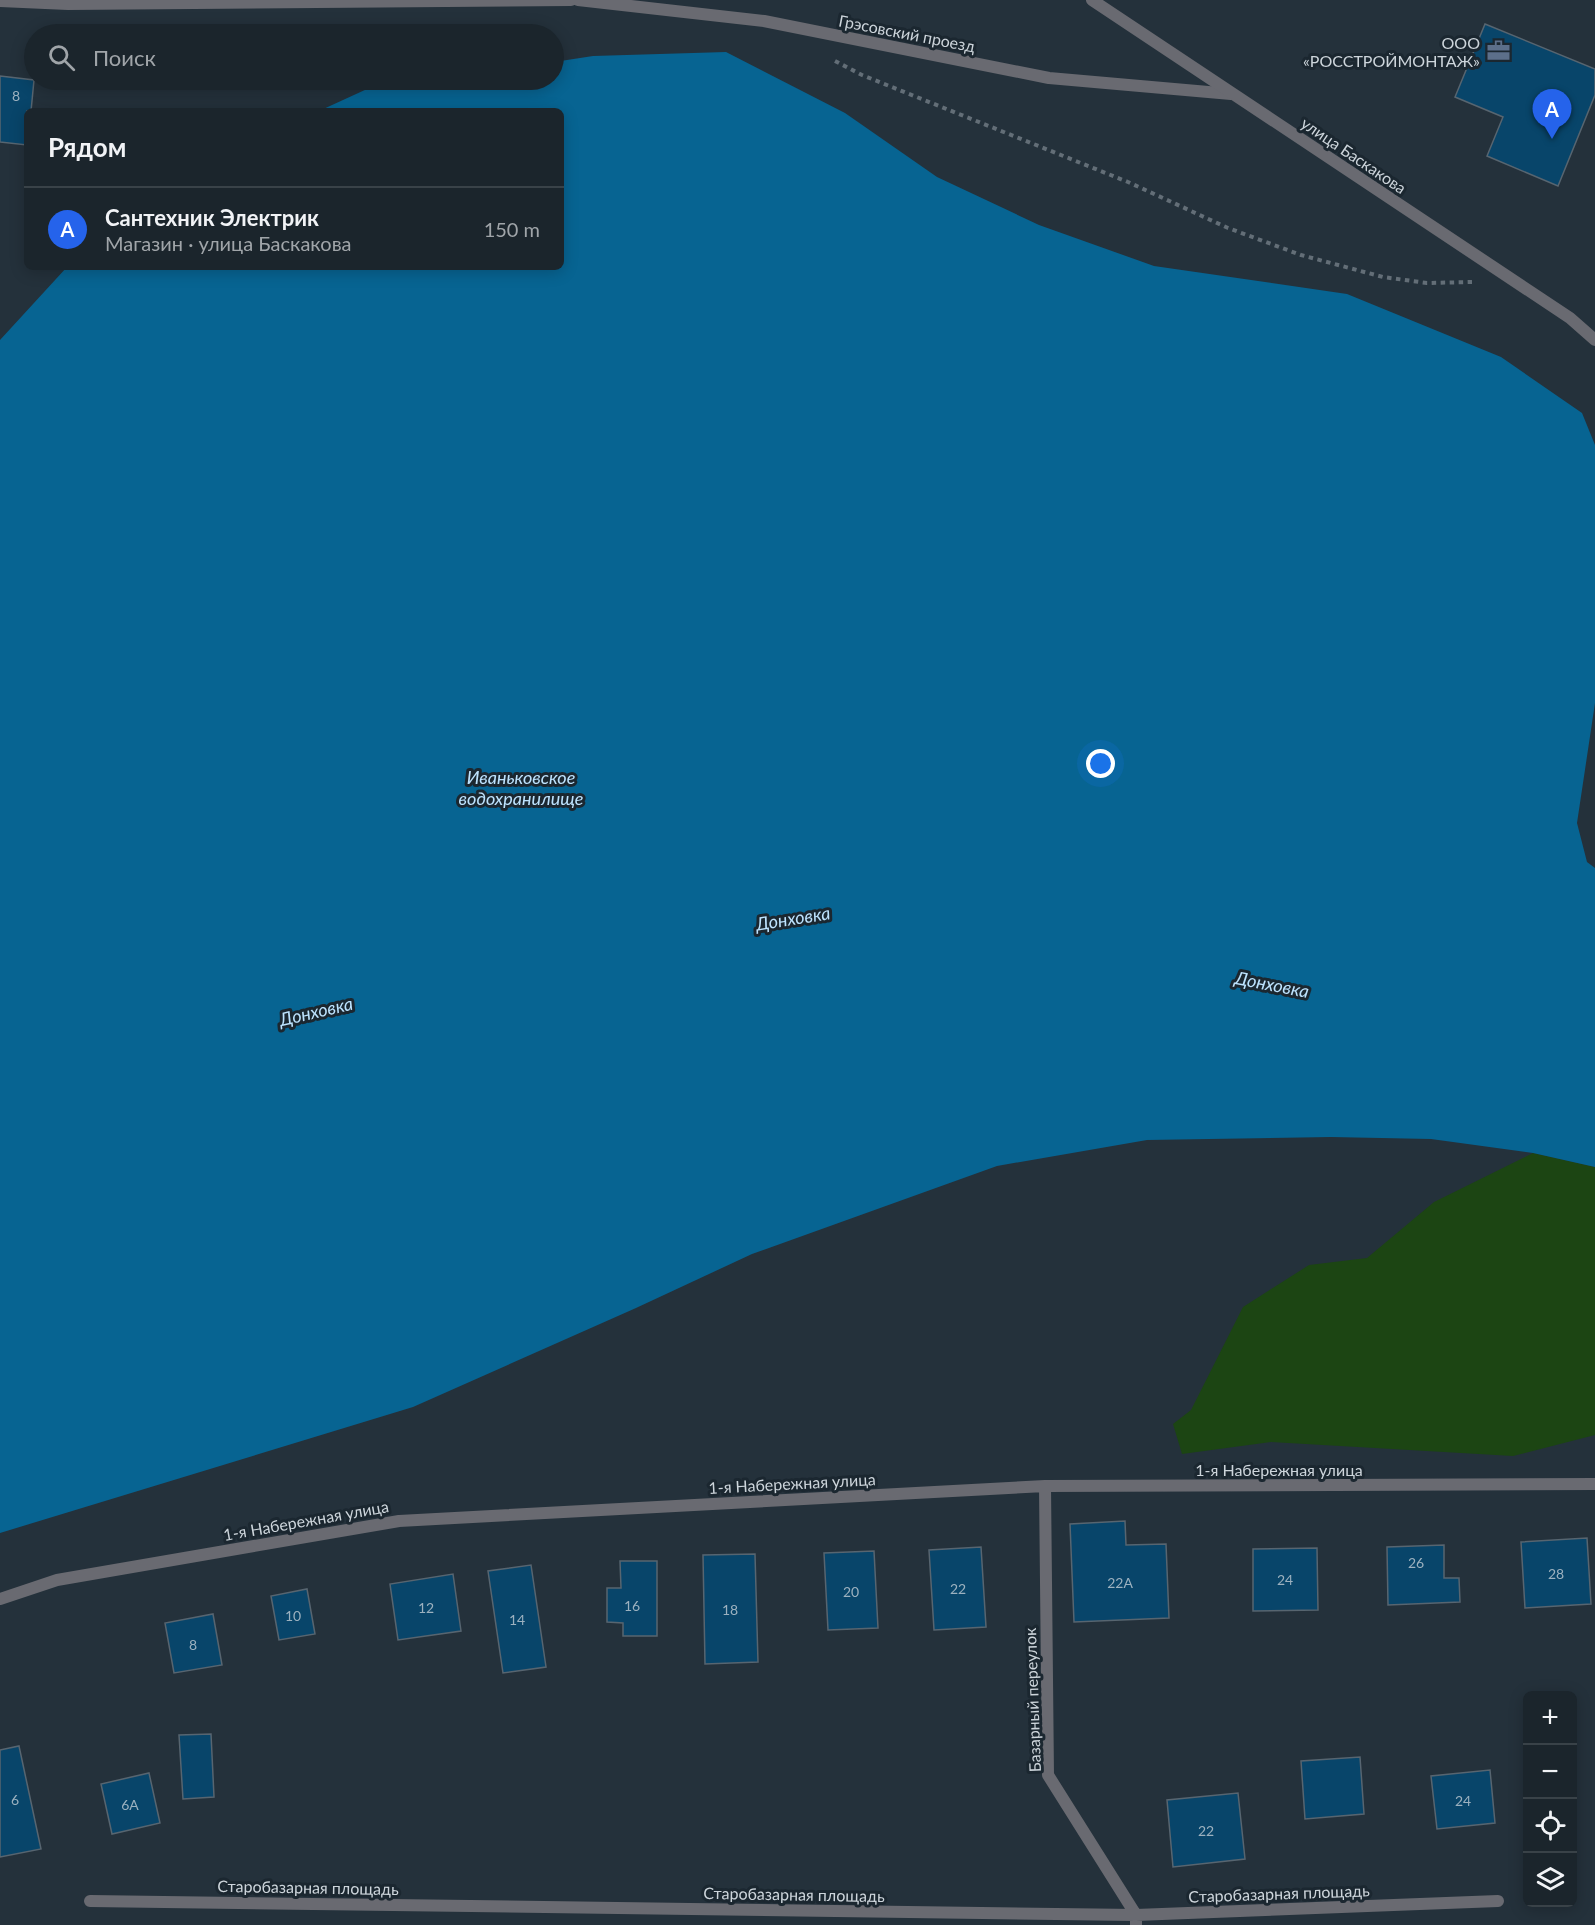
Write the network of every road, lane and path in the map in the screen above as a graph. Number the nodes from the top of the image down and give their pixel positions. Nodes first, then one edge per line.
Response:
1 (571, 0) edge
2 (578, 0) edge
3 (1092, 0) edge
4 (0, 1) edge
5 (832, 59) dead end
6 (1231, 94) junction
7 (1516, 282) junction
8 (1595, 340) edge
9 (1595, 1484) edge
10 (1045, 1486) junction
11 (0, 1599) edge
12 (90, 1901) dead end
13 (1498, 1901) dead end
14 (1136, 1920) edge

1 - 4 street
2 - 6 street, Грэсовский проезд
3 - 6 street, улица Баскакова
5 - 7 path
6 - 7 street, улица Баскакова
7 - 8 street, улица Баскакова
9 - 10 street, 1-я Набережная улица
10 - 11 street, 1-я Набережная улица
10 - 14 street, Базарный переулок
12 - 14 street, Старобазарная площадь
13 - 14 street, Старобазарная площадь

